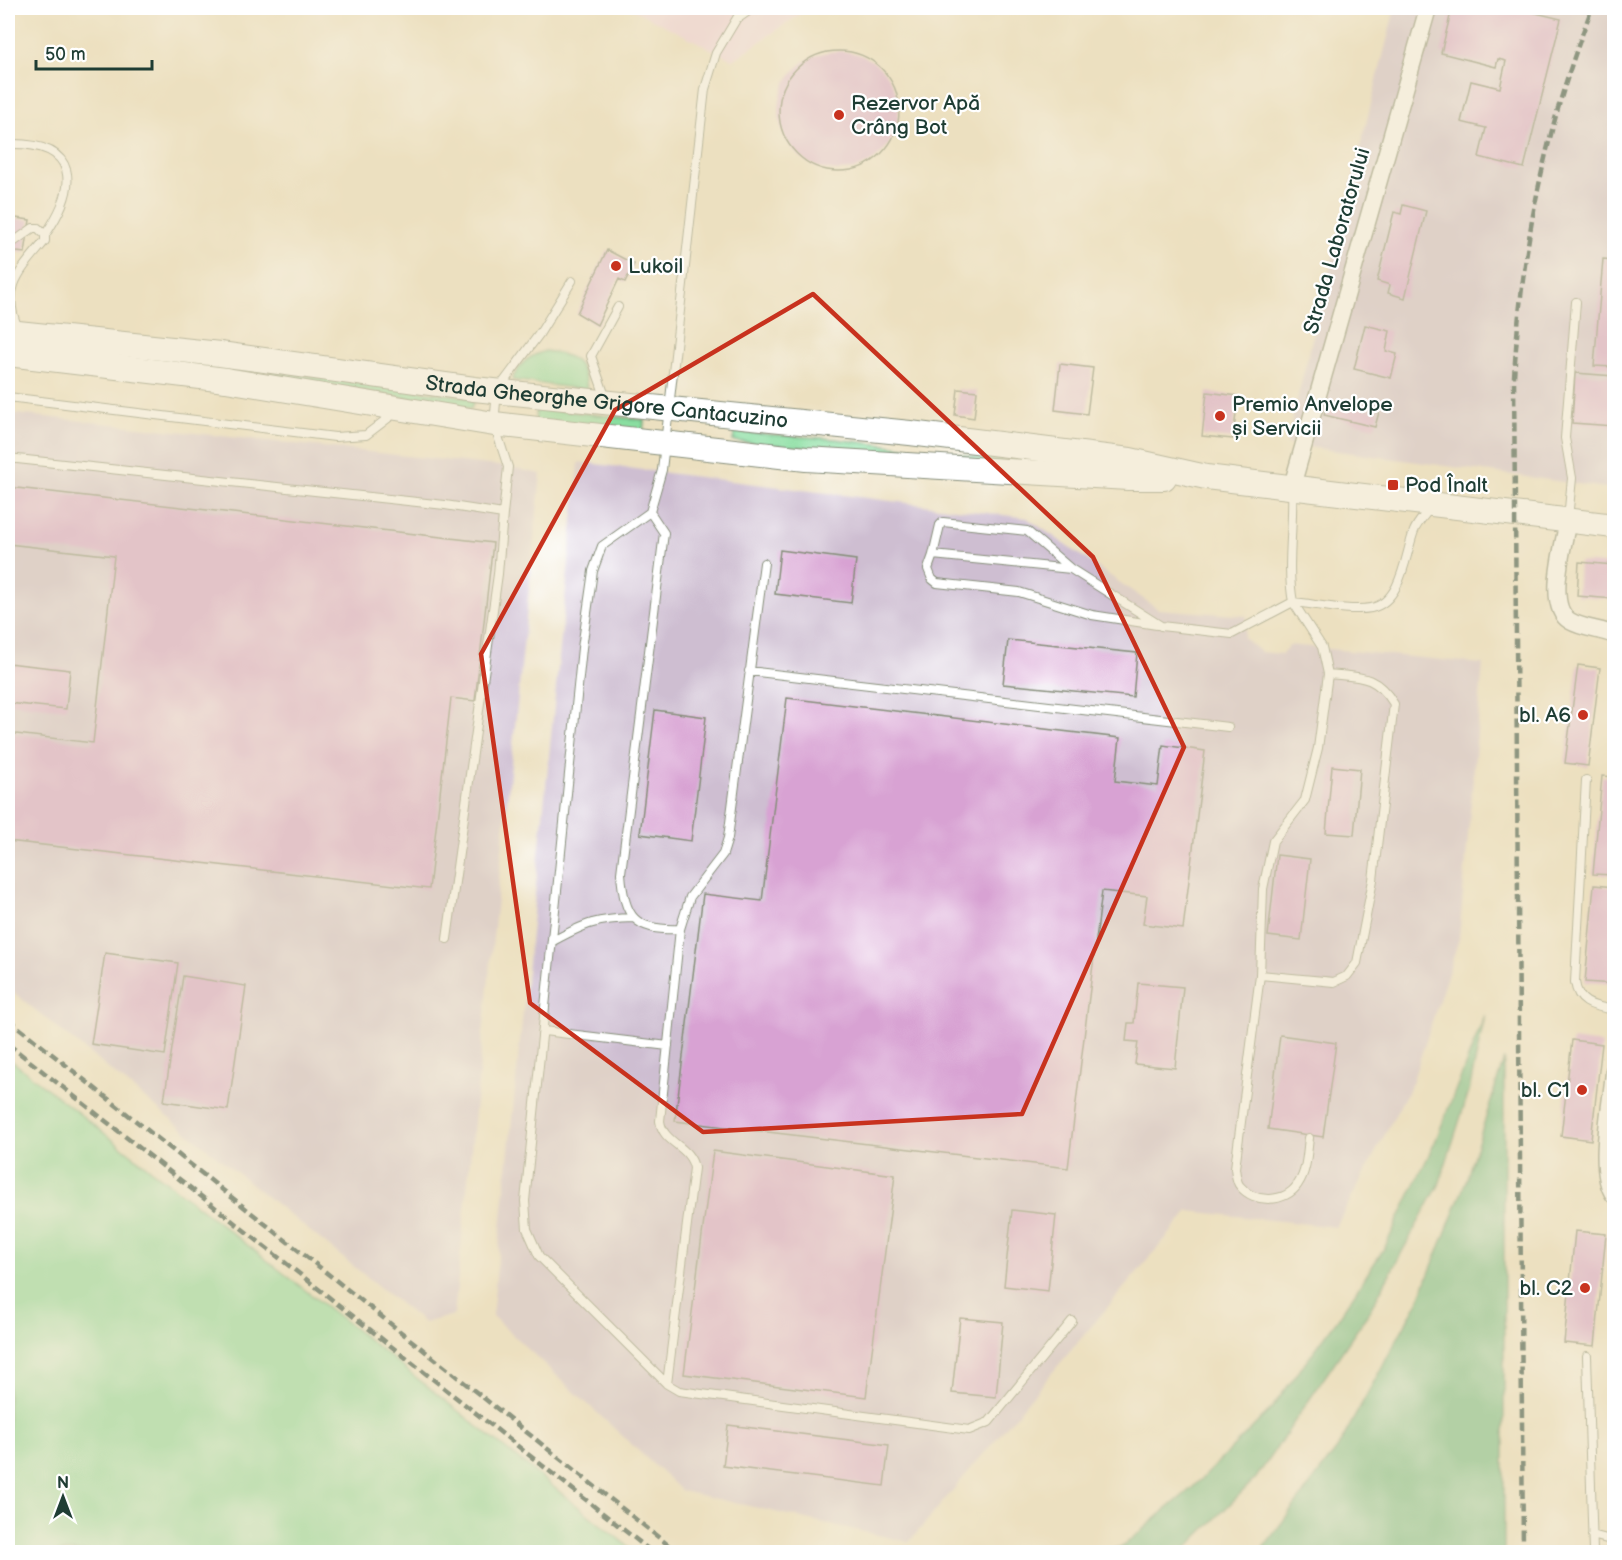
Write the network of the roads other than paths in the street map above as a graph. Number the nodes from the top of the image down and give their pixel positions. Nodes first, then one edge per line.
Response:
1 (743, 8) edge
2 (753, 8) edge
3 (1428, 8) edge
4 (739, 17) junction
5 (8, 144) edge
6 (45, 235) junction
7 (8, 246) edge
8 (572, 281) dead end
9 (1576, 302) dead end
10 (618, 307) dead end
11 (14, 333) edge
12 (8, 354) edge
13 (497, 391) junction
14 (8, 397) edge
15 (607, 402) junction
16 (401, 409) junction
17 (669, 409) junction
18 (494, 424) junction
19 (666, 443) junction
20 (8, 458) edge
21 (1206, 477) junction
22 (1292, 486) junction
23 (1434, 503) junction
24 (650, 512) junction
25 (503, 514) junction
26 (1568, 520) junction
27 (1614, 526) edge
28 (933, 555) junction
29 (764, 563) dead end
30 (1071, 569) junction
31 (1293, 602) junction
32 (1161, 626) junction
33 (1614, 636) edge
34 (749, 671) junction
35 (1328, 674) junction
36 (1228, 727) dead end
37 (1586, 780) dead end
38 (634, 918) junction
39 (681, 929) junction
40 (447, 939) dead end
41 (553, 941) junction
42 (1260, 975) junction
43 (1614, 1010) edge
44 (544, 1031) junction
45 (668, 1046) junction
46 (1614, 1071) edge
47 (1309, 1138) dead end
48 (1614, 1195) edge
49 (1072, 1321) dead end
50 (1587, 1356) dead end
51 (667, 1384) junction
52 (1592, 1535) junction
53 (1614, 1541) edge
54 (1593, 1552) edge

1 - 4 lane
2 - 4 lane
3 - 22 street, Strada Laboratorului
4 - 17 lane
5 - 6 lane
6 - 7 lane
6 - 11 lane
8 - 13 lane
9 - 26 lane
10 - 15 lane
11 - 13 main road, Strada Gheorghe Grigore Cantacuzino
12 - 16 main road, Strada Gheorghe Grigore Cantacuzino
13 - 15 main road, Strada Gheorghe Grigore Cantacuzino
13 - 18 lane
14 - 16 lane
15 - 17 main road, Strada Gheorghe Grigore Cantacuzino
16 - 18 main road, Strada Gheorghe Grigore Cantacuzino
17 - 19 lane
17 - 21 main road, Strada Gheorghe Grigore Cantacuzino
18 - 19 main road, Strada Gheorghe Grigore Cantacuzino
18 - 25 lane
19 - 21 main road, Strada Gheorghe Grigore Cantacuzino
19 - 24 lane
20 - 25 lane
21 - 22 main road, Strada Gheorghe Grigore Cantacuzino
22 - 23 main road, Strada Gheorghe Grigore Cantacuzino
22 - 31 lane
23 - 26 main road, Strada Gheorghe Grigore Cantacuzino
23 - 31 lane
24 - 38 lane
24 - 41 lane
25 - 40 lane
26 - 27 main road, Strada Gheorghe Grigore Cantacuzino
26 - 33 street
28 - 30 lane
28 - 30 lane
28 - 32 lane
29 - 34 lane
30 - 32 lane
31 - 32 lane
31 - 35 lane
34 - 36 lane
34 - 39 lane
35 - 42 lane
35 - 42 lane
37 - 43 lane
38 - 39 lane
38 - 41 lane
39 - 45 lane
41 - 44 lane
42 - 47 lane
44 - 45 lane
44 - 51 lane
45 - 51 lane
46 - 48 street
49 - 51 lane
50 - 52 lane
52 - 53 lane
52 - 54 lane

